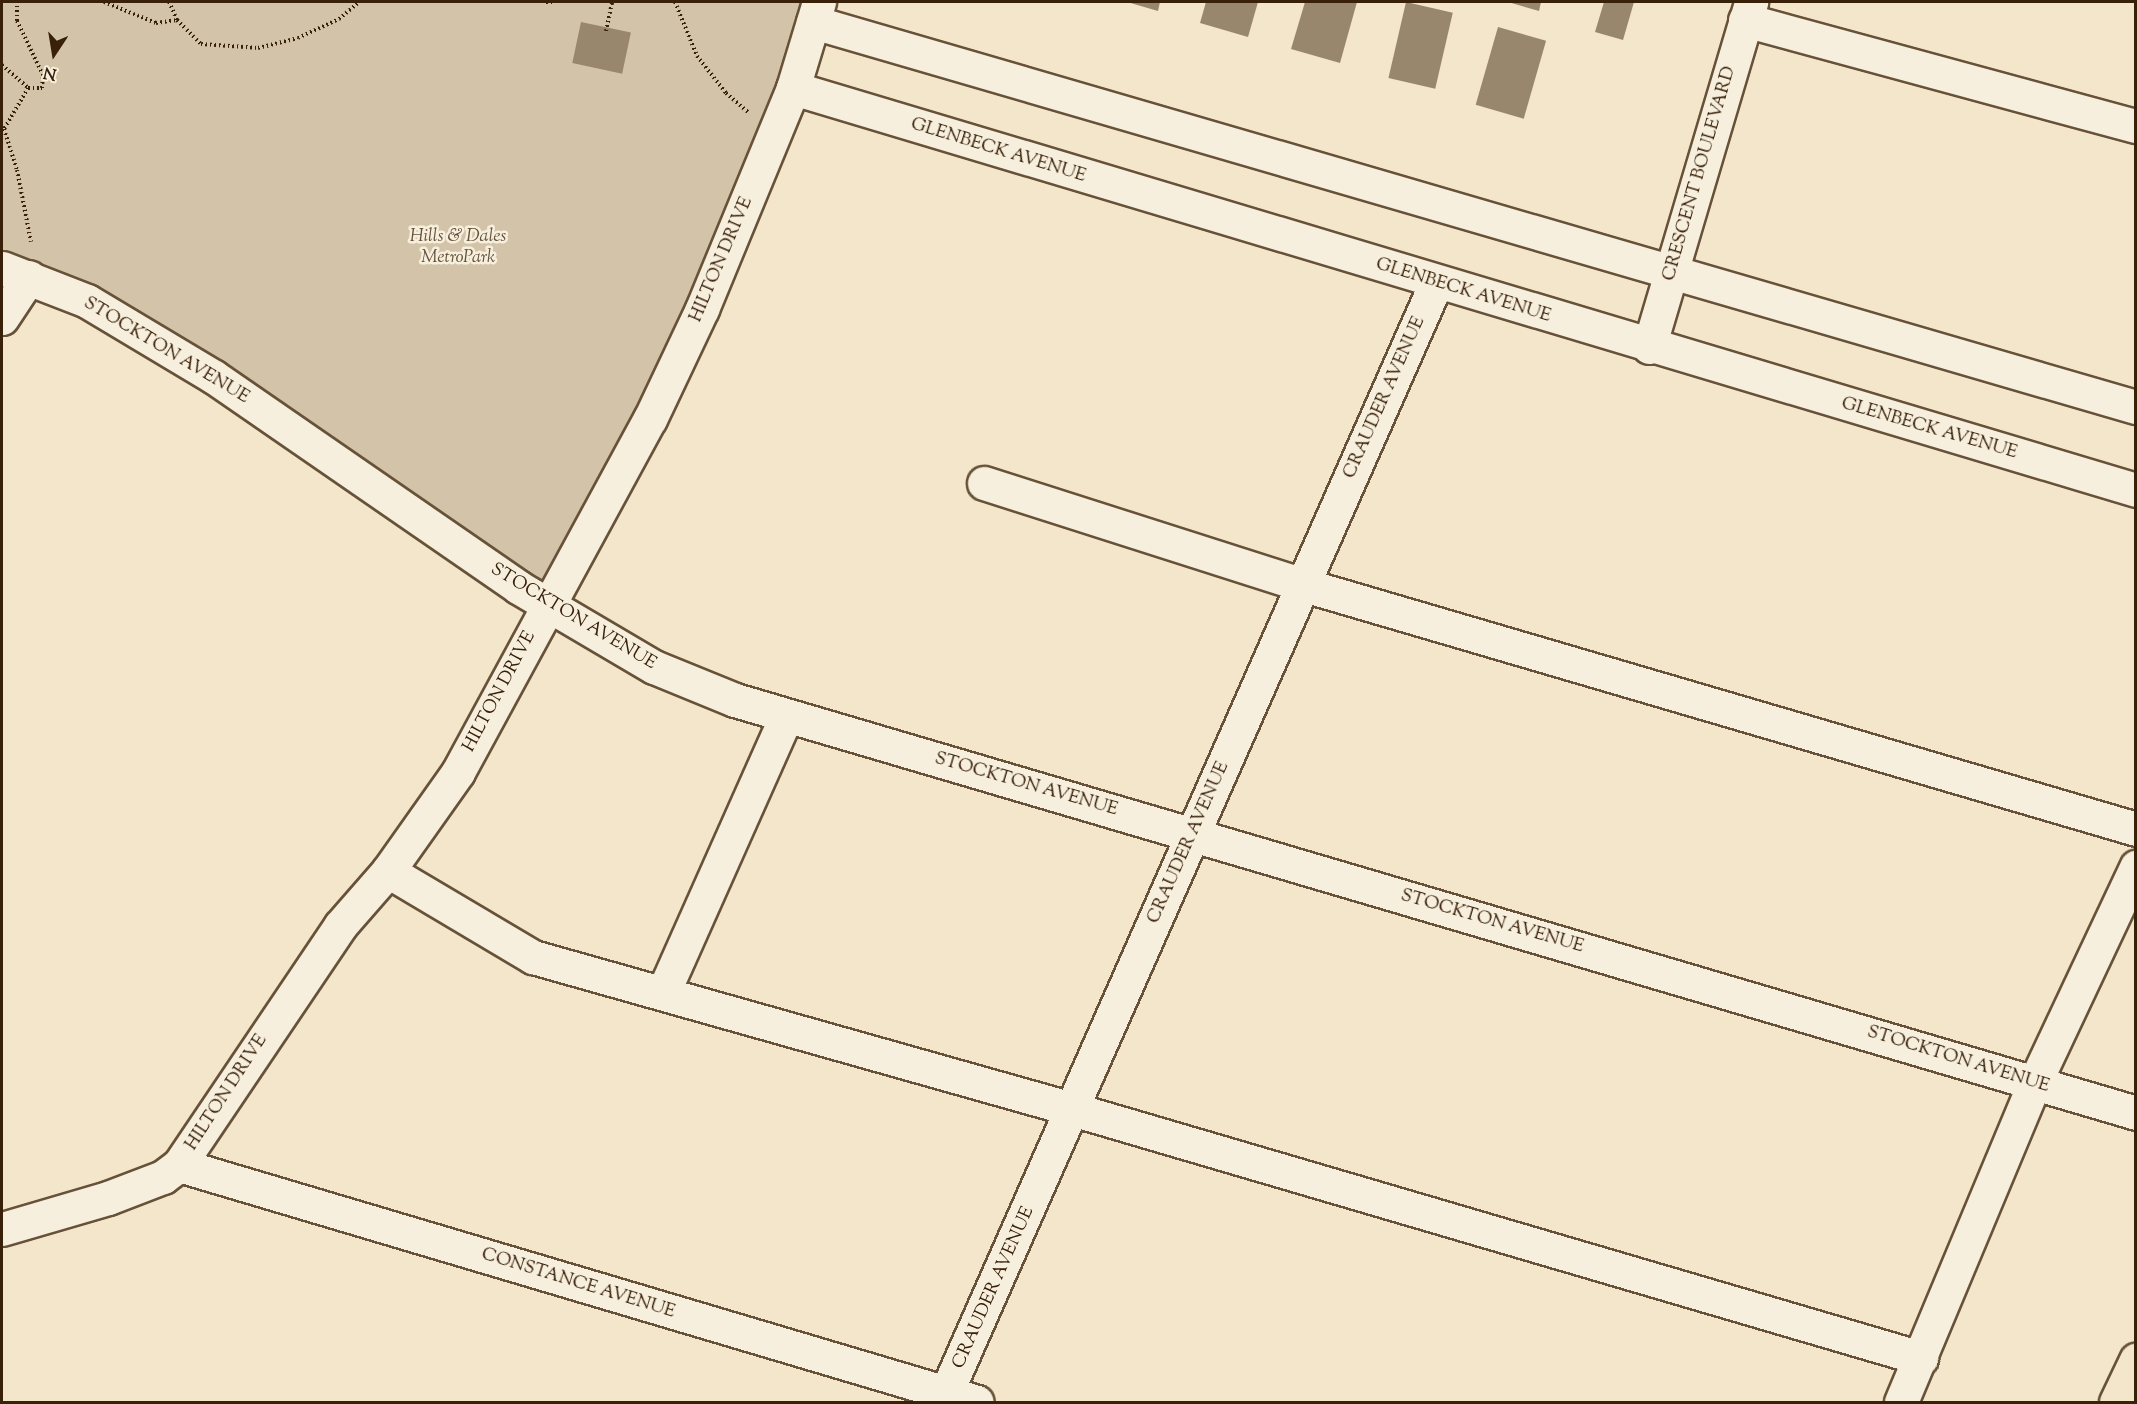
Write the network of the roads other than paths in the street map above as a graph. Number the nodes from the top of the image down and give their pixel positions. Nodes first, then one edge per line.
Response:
1 (1748, 11) edge
2 (816, 12) edge
3 (793, 88) junction
4 (2136, 126) edge
5 (1672, 271) junction
6 (23, 275) edge
7 (1436, 283) junction
8 (2, 318) edge
9 (1649, 347) junction
10 (2136, 407) edge
11 (984, 483) dead end
12 (2136, 490) edge
13 (1304, 585) junction
14 (547, 604) junction
15 (786, 717) junction
16 (2136, 829) edge
17 (1193, 834) junction
18 (2136, 867) edge
19 (388, 871) junction
20 (663, 993) junction
21 (2035, 1082) junction
22 (1072, 1109) junction
23 (2136, 1113) edge
24 (179, 1165) junction
25 (2, 1229) edge
26 (1921, 1358) junction
27 (2136, 1360) edge
28 (955, 1400) edge
29 (1901, 1402) edge
30 (2116, 1402) edge

1 - 4 street
1 - 5 street, CRESCENT BOULEVARD
2 - 3 street, HILTON DRIVE
2 - 5 street
3 - 7 street, GLENBECK AVENUE
3 - 14 street, HILTON DRIVE
5 - 9 street, CRESCENT BOULEVARD
5 - 10 street
6 - 8 street
6 - 14 street, STOCKTON AVENUE
7 - 9 street, GLENBECK AVENUE
7 - 13 street, CRAUDER AVENUE
9 - 12 street, GLENBECK AVENUE
11 - 13 street
13 - 16 street
13 - 17 street, CRAUDER AVENUE
14 - 15 street, STOCKTON AVENUE
14 - 19 street, HILTON DRIVE
15 - 17 street, STOCKTON AVENUE
15 - 20 street
17 - 21 street, STOCKTON AVENUE
17 - 22 street, CRAUDER AVENUE
18 - 21 street
19 - 20 street
19 - 24 street, HILTON DRIVE
20 - 22 street
21 - 23 street, STOCKTON AVENUE
21 - 26 street
22 - 26 street
22 - 28 street, CRAUDER AVENUE
24 - 25 street, HILTON DRIVE
24 - 28 street, CONSTANCE AVENUE
26 - 29 street
27 - 30 main road

